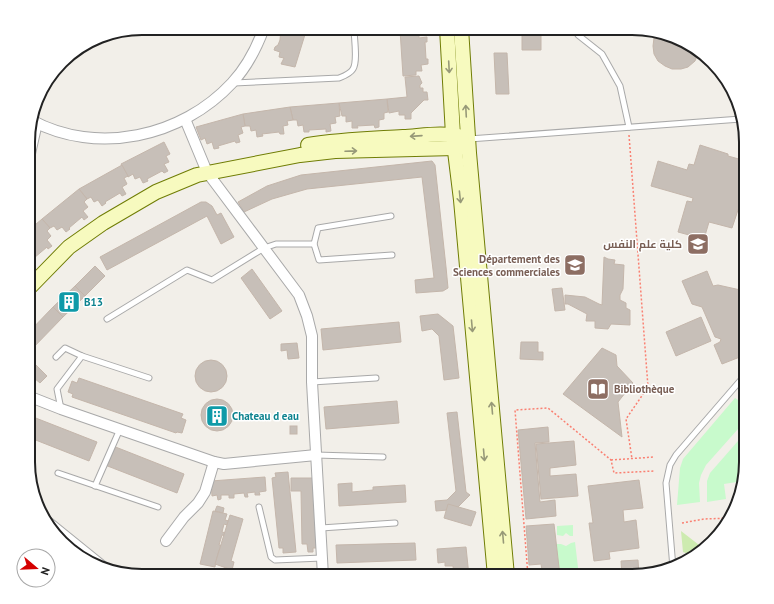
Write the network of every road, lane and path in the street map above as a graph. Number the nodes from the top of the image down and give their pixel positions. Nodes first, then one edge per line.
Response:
1 (261, 35) edge
2 (354, 35) edge
3 (447, 35) edge
4 (461, 35) edge
5 (578, 35) dead end
6 (233, 83) junction
7 (185, 119) junction
8 (737, 119) edge
9 (37, 122) edge
10 (629, 128) junction
11 (468, 140) junction
12 (454, 141) junction
13 (205, 169) junction
14 (391, 216) dead end
15 (314, 244) junction
16 (264, 248) junction
17 (392, 255) dead end
18 (35, 268) edge
19 (35, 282) edge
20 (107, 319) dead end
21 (82, 356) junction
22 (56, 357) dead end
23 (149, 378) dead end
24 (376, 378) dead end
25 (312, 382) junction
26 (739, 382) edge
27 (35, 399) edge
28 (61, 409) junction
29 (120, 429) junction
30 (316, 455) junction
31 (383, 457) dead end
32 (654, 457) dead end
33 (632, 459) junction
34 (611, 460) junction
35 (214, 462) junction
36 (654, 471) dead end
37 (58, 473) dead end
38 (95, 486) junction
39 (158, 507) dead end
40 (259, 507) dead end
41 (723, 518) edge
42 (395, 523) dead end
43 (682, 523) dead end
44 (321, 528) junction
45 (63, 534) edge
46 (166, 541) dead end
47 (91, 556) edge
48 (322, 558) junction
49 (672, 561) edge
50 (323, 569) edge
51 (494, 569) edge
52 (506, 569) edge
53 (527, 569) edge

1 - 6 street
2 - 6 lane
3 -> 12 main road
11 -> 4 main road
5 - 10 lane
6 - 7 street
7 - 9 street
7 - 13 street
8 - 10 lane
10 - 11 lane
10 - 33 path
11 - 12 main road
52 -> 11 main road
12 - 13 main road
12 -> 51 main road
13 - 16 street
13 - 18 main road
13 - 19 main road
14 - 15 lane
15 - 16 lane
15 - 17 lane
16 - 20 lane
16 - 25 street
21 - 22 lane
21 - 23 lane
21 - 28 lane
24 - 25 lane
25 - 30 street
26 - 49 lane
27 - 28 street
28 - 29 street
29 - 35 street
29 - 38 lane
30 - 31 lane
30 - 35 street
30 - 44 street
32 - 33 path
33 - 34 path
34 - 36 path
34 - 53 path
35 - 46 street
37 - 38 lane
38 - 39 lane
40 - 48 lane
41 - 43 path
42 - 44 lane
44 - 48 street
45 - 47 street
48 - 50 street

